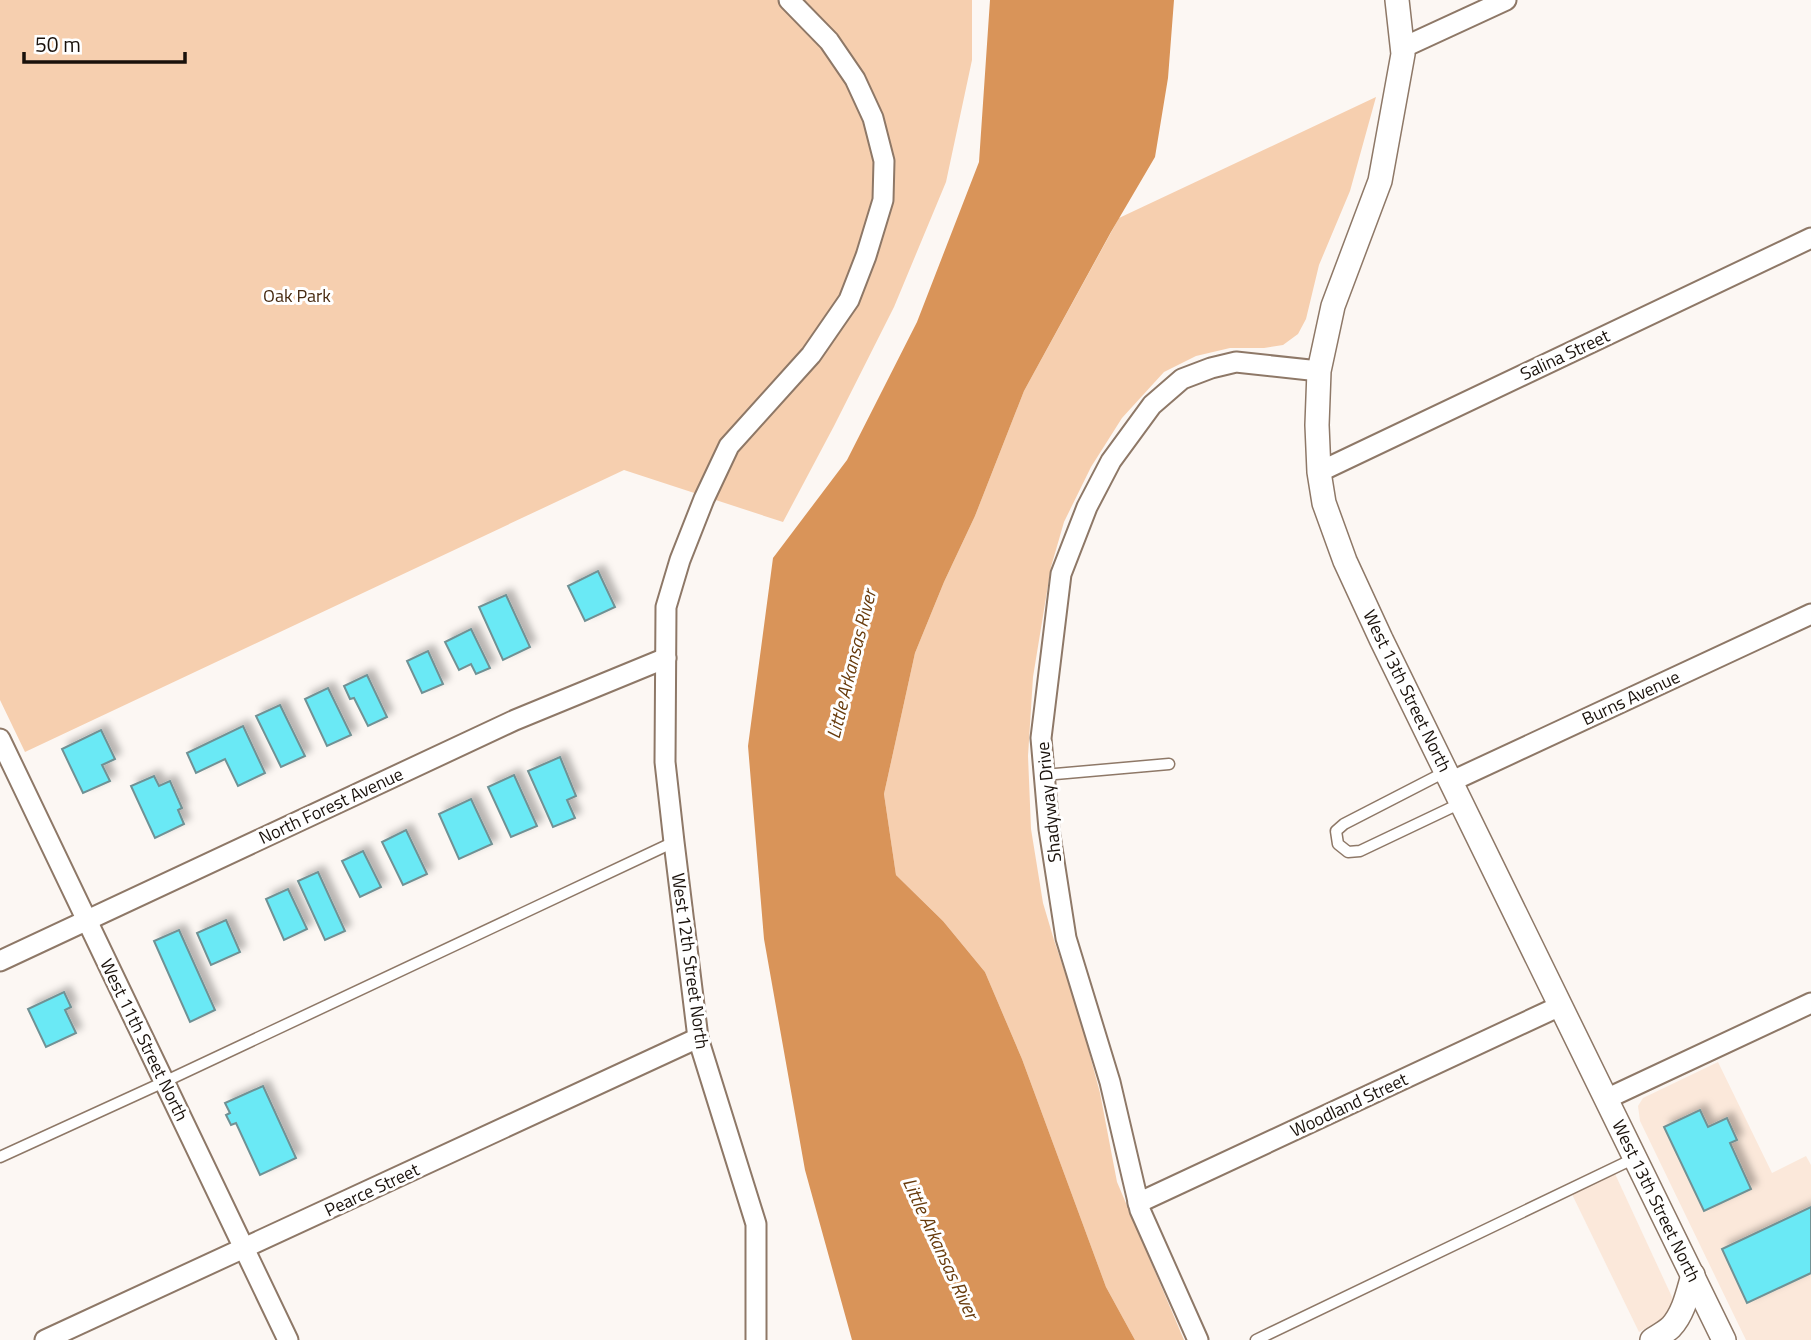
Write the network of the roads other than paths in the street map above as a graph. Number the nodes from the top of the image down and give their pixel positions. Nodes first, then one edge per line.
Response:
1 (789, 0) edge
2 (1397, 0) edge
3 (1506, 0) edge
4 (1402, 48) junction
5 (1811, 238) edge
6 (1319, 371) junction
7 (1319, 472) junction
8 (1811, 614) edge
9 (666, 658) junction
10 (0, 739) edge
11 (1169, 764) dead end
12 (1044, 775) junction
13 (1448, 777) junction
14 (1461, 803) junction
15 (674, 842) junction
16 (87, 920) junction
17 (0, 961) edge
18 (1811, 1003) edge
19 (1560, 1006) junction
20 (698, 1038) junction
21 (164, 1082) junction
22 (1606, 1099) junction
23 (0, 1157) edge
24 (1635, 1158) junction
25 (1138, 1203) junction
26 (244, 1249) junction
27 (1693, 1275) junction
28 (45, 1340) edge
29 (288, 1340) edge
30 (756, 1340) edge
31 (1198, 1340) edge
32 (1256, 1340) edge
33 (1652, 1340) edge
34 (1724, 1340) edge

1 - 9 street, West 12th Street North
2 - 4 street, West 13th Street North
3 - 4 street
4 - 6 street, West 13th Street North
5 - 7 street, Salina Street
6 - 7 street, West 13th Street North
6 - 12 street, Shadyway Drive
7 - 13 street, West 13th Street North
8 - 13 street, Burns Avenue
9 - 15 street, West 12th Street North
9 - 16 street, North Forest Avenue
10 - 16 street, West 11th Street North
11 - 12 lane
12 - 25 street, Shadyway Drive
13 - 14 street, West 13th Street North
13 - 14 lane
14 - 19 street, West 13th Street North
15 - 20 street, West 12th Street North
15 - 21 lane
16 - 17 street, North Forest Avenue
16 - 21 street, West 11th Street North
18 - 22 street
19 - 22 street, West 13th Street North
19 - 25 street, Woodland Street
20 - 26 street, Pearce Street
20 - 30 street, West 12th Street North
21 - 23 lane
21 - 26 street, West 11th Street North
22 - 24 street, West 13th Street North
24 - 27 street, West 13th Street North
24 - 32 lane
25 - 31 street, Shadyway Drive
26 - 28 street, Pearce Street
26 - 29 street, West 11th Street North
27 - 33 street
27 - 34 street, West 13th Street North

